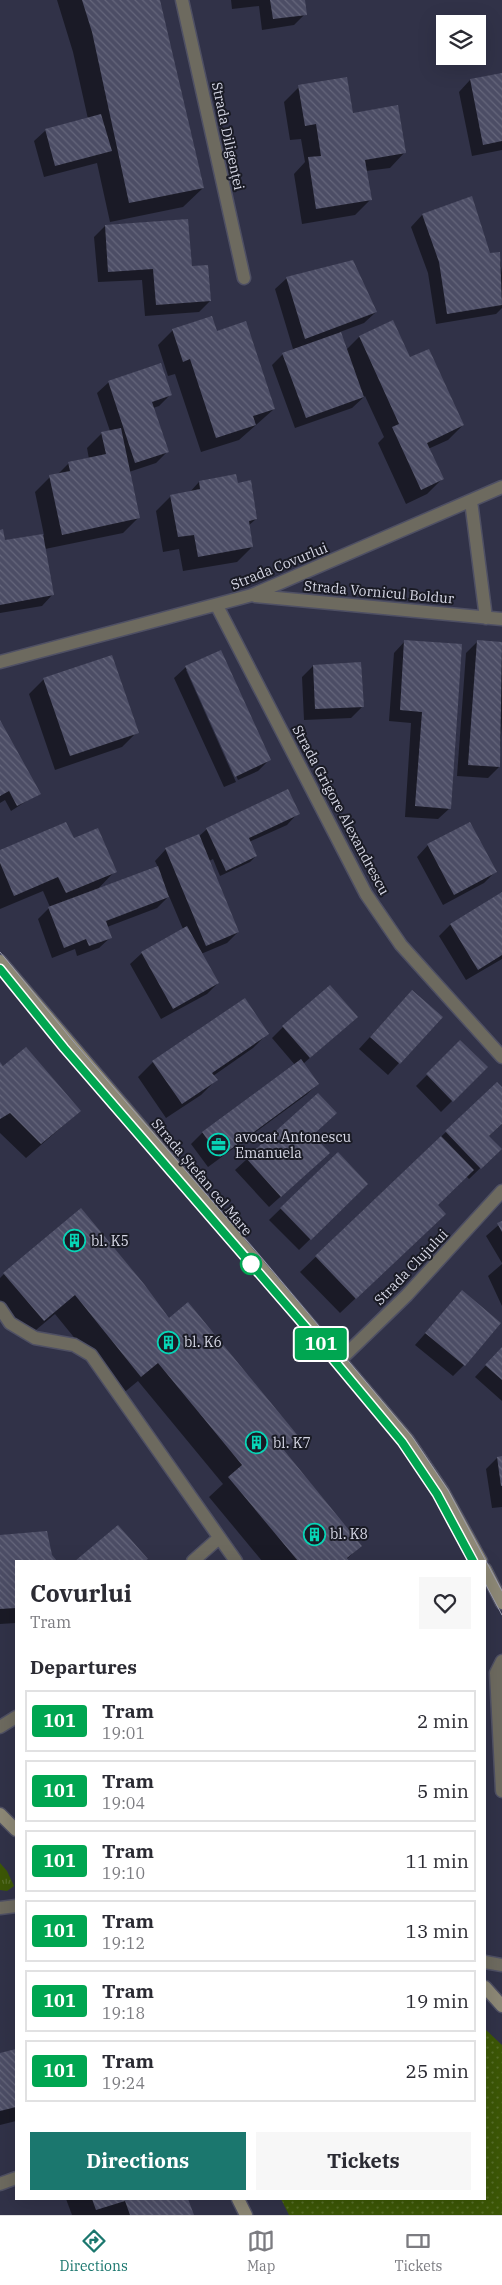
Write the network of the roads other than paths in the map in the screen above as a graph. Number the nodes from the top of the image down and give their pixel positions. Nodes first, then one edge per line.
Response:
1 (182, 0) edge
2 (244, 278) dead end
3 (502, 487) edge
4 (471, 501) junction
5 (252, 596) junction
6 (217, 606) junction
7 (486, 618) junction
8 (502, 619) edge
9 (0, 662) edge
10 (0, 961) edge
11 (502, 1057) edge
12 (502, 1191) edge
13 (0, 1308) edge
14 (339, 1361) junction
15 (219, 1538) junction
16 (194, 1560) edge
17 (235, 1560) edge
18 (480, 1560) edge
19 (486, 1570) edge
20 (502, 1603) edge
21 (502, 1662) edge
22 (15, 1718) edge
23 (0, 1728) edge
24 (502, 1791) edge
25 (0, 1814) edge
26 (15, 1829) edge
27 (15, 1906) edge
28 (0, 1908) edge
29 (486, 1962) edge
30 (502, 1965) edge
31 (486, 1988) edge
32 (502, 2006) edge
33 (15, 2178) edge
34 (0, 2184) edge
35 (238, 2200) edge
36 (246, 2215) edge

1 - 2 street, Strada Diligenței
3 - 4 street, Strada Covurlui
4 - 5 street, Strada Covurlui
4 - 7 street
5 - 6 street, Strada Covurlui
5 - 7 street, Strada Vornicul Boldur
6 - 9 street, Strada Covurlui
6 - 11 street, Strada Grigore Alexandrescu
7 - 8 street, Strada Vornicul Boldur
10 - 14 main road, Strada Ștefan cel Mare
12 - 14 street, Strada Clujului
13 - 15 street
14 - 18 main road, Strada Ștefan cel Mare
15 - 16 street
15 - 17 street
19 - 20 main road
21 - 24 street
22 - 23 street
25 - 26 main road
27 - 28 street
29 - 30 street
31 - 32 main road
33 - 34 street
35 - 36 main road

